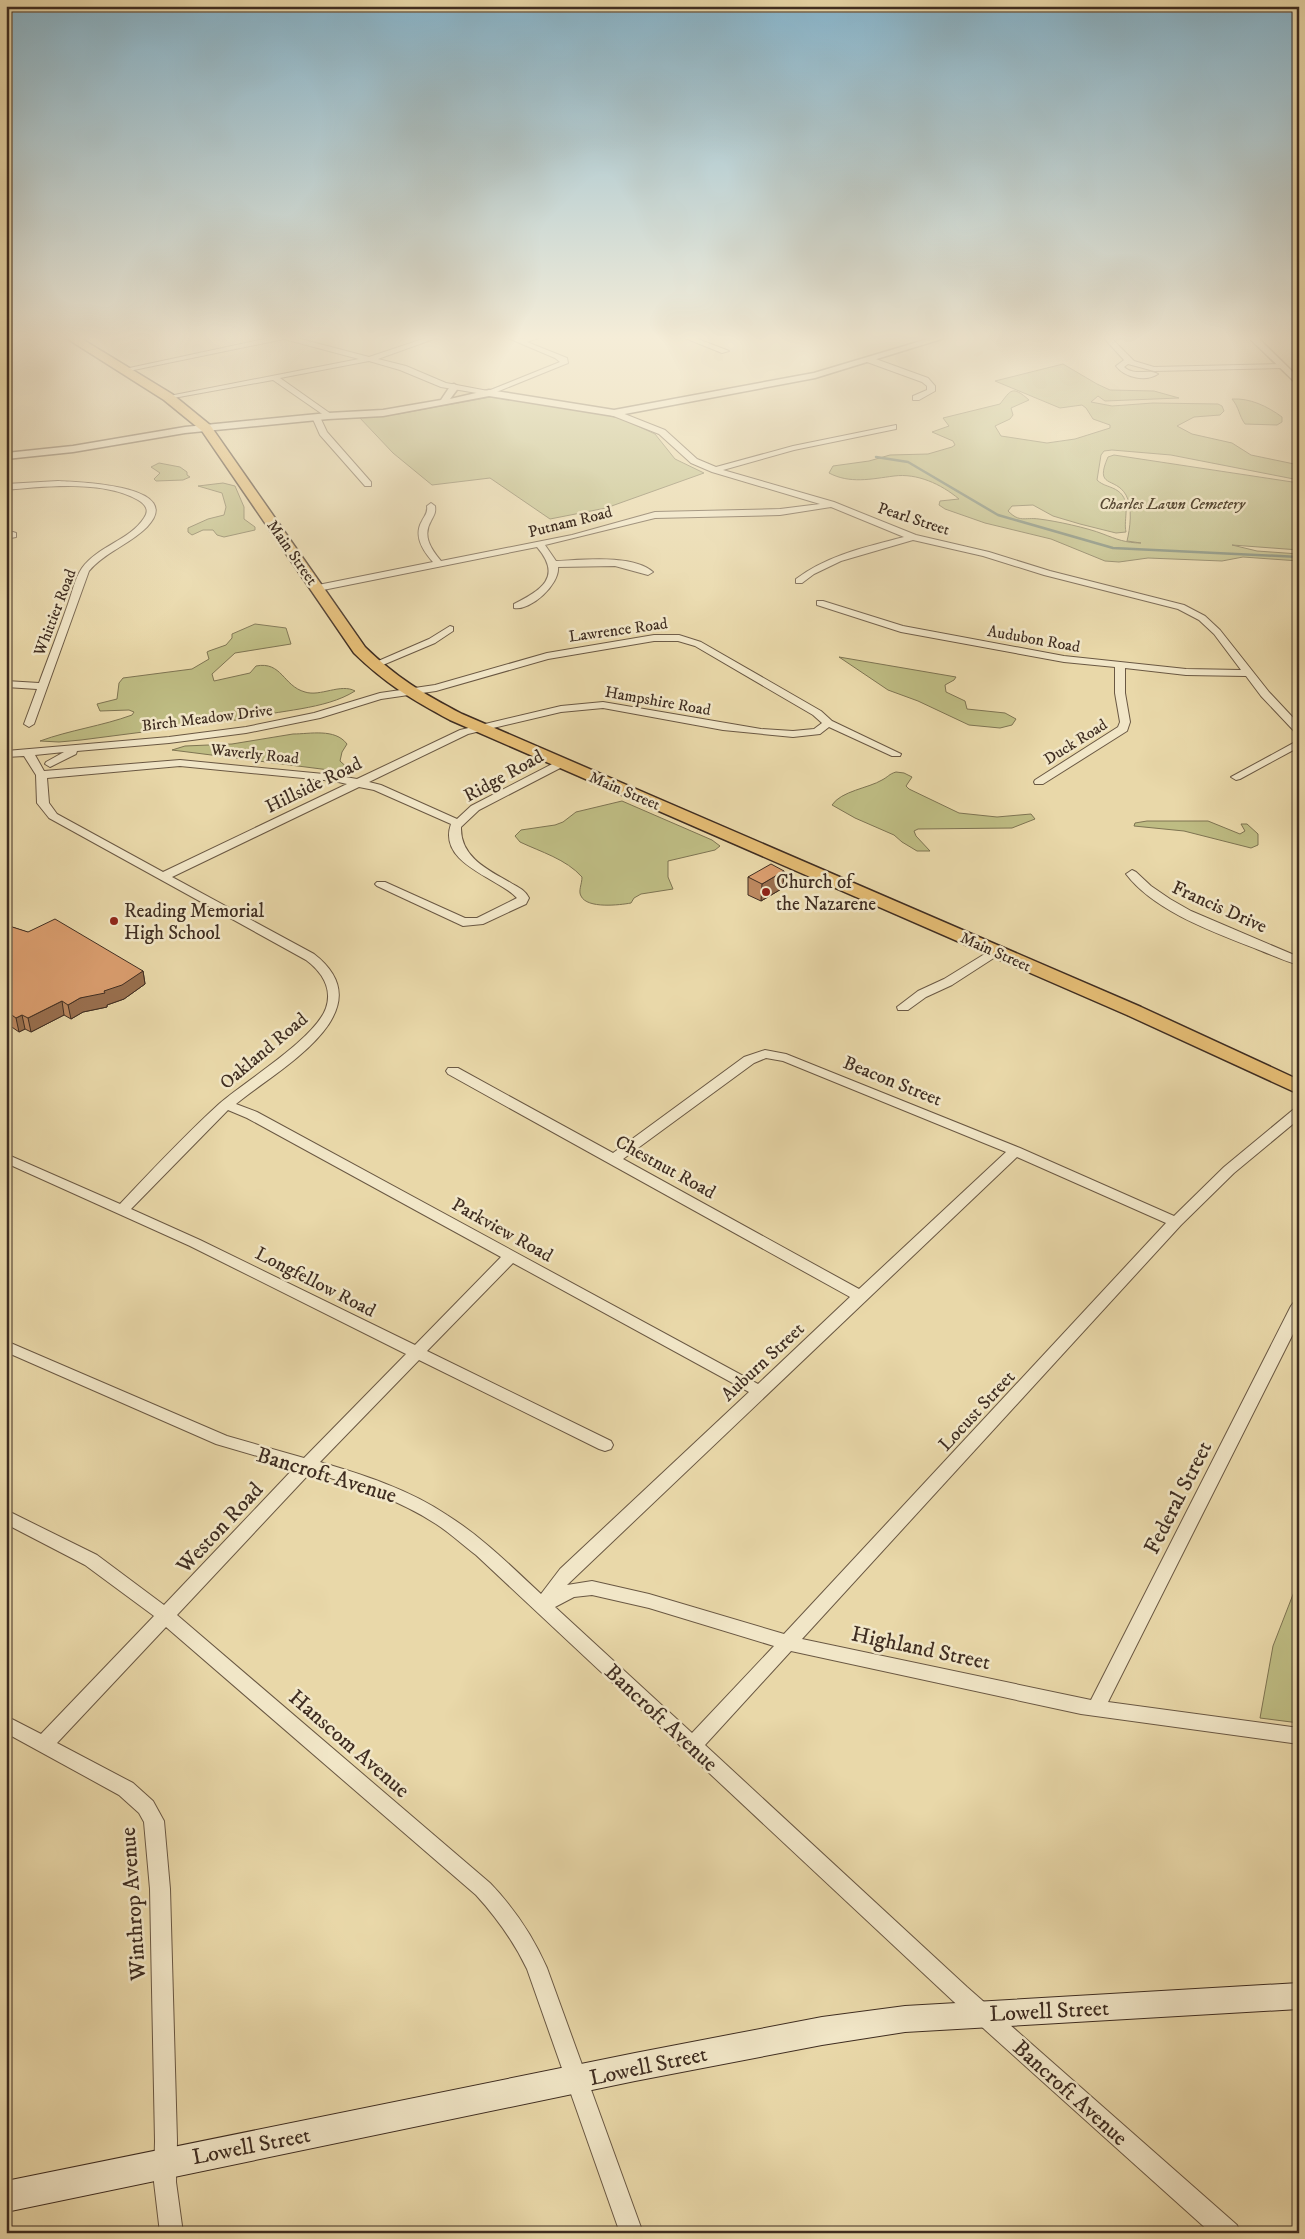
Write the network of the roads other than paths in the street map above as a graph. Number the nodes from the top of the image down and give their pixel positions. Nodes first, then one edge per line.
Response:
1 (127, 440) edge
2 (215, 440) edge
3 (330, 440) edge
4 (671, 440) edge
5 (829, 440) edge
6 (7, 455) edge
7 (714, 470) junction
8 (368, 484) dead end
9 (7, 487) edge
10 (831, 504) junction
11 (431, 506) dead end
12 (913, 537) junction
13 (539, 544) junction
14 (439, 564) junction
15 (555, 564) junction
16 (648, 572) dead end
17 (799, 581) dead end
18 (318, 588) junction
19 (820, 603) dead end
20 (516, 606) dead end
21 (450, 629) dead end
22 (374, 665) junction
23 (1120, 666) junction
24 (1248, 673) junction
25 (6, 684) edge
26 (42, 686) junction
27 (409, 692) junction
28 (828, 723) junction
29 (29, 724) dead end
30 (480, 728) junction
31 (1299, 730) edge
32 (1299, 742) edge
33 (90, 747) junction
34 (49, 750) junction
35 (28, 752) junction
36 (6, 754) edge
37 (896, 754) dead end
38 (562, 763) junction
39 (50, 764) junction
40 (41, 775) junction
41 (1236, 777) dead end
42 (358, 782) junction
43 (1039, 782) dead end
44 (457, 823) junction
45 (1132, 874) dead end
46 (162, 876) junction
47 (381, 884) dead end
48 (522, 901) joint
49 (469, 922) joint
50 (996, 950) junction
51 (1299, 961) edge
52 (903, 1007) dead end
53 (453, 1071) dead end
54 (1299, 1088) edge
55 (227, 1105) junction
56 (1299, 1112) edge
57 (1015, 1151) junction
58 (6, 1158) edge
59 (613, 1160) junction
60 (122, 1209) junction
61 (1176, 1222) junction
62 (511, 1256) junction
63 (860, 1296) junction
64 (1299, 1306) edge
65 (6, 1346) edge
66 (414, 1353) junction
67 (759, 1390) junction
68 (605, 1445) dead end
69 (308, 1465) junction
70 (6, 1516) edge
71 (542, 1605) junction
72 (166, 1616) junction
73 (789, 1643) junction
74 (1096, 1708) junction
75 (6, 1724) edge
76 (1299, 1736) edge
77 (44, 1744) junction
78 (693, 1745) junction
79 (1299, 1996) edge
80 (983, 2014) junction
81 (577, 2079) junction
82 (165, 2163) junction
83 (6, 2197) edge
84 (172, 2233) edge
85 (632, 2233) edge
86 (1229, 2233) edge

1 - 6 street
2 - 18 main road, Main Street
3 - 8 street
4 - 7 street, Pearl Street
5 - 7 street
7 - 10 street, Pearl Street
9 - 26 street, Whittier Road
10 - 12 street, Pearl Street
10 - 13 street, Putnam Road
11 - 14 street
12 - 17 street
12 - 24 street, Pearl Street
13 - 14 street, Putnam Road
13 - 15 street
14 - 18 street, Putnam Road
15 - 16 street
15 - 20 street
18 - 22 main road, Main Street
19 - 23 street, Audubon Road
21 - 22 street
22 - 27 main road, Main Street
23 - 24 street, Audubon Road
23 - 43 street, Duck Road
24 - 31 street, Pearl Street
25 - 26 street
26 - 29 street, Whittier Road
27 - 28 street, Lawrence Road
27 - 30 main road, Main Street
27 - 33 street, Birch Meadow Drive
28 - 30 street, Hampshire Road
28 - 37 street, Lawrence Road
30 - 38 main road, Main Street
30 - 42 street, Hillside Road
32 - 41 street
33 - 34 street, Birch Meadow Drive
33 - 39 street
34 - 35 street, Birch Meadow Drive
34 - 39 street
35 - 36 street, Birch Meadow Drive
35 - 40 street, Oakland Road
38 - 44 street, Ridge Road
38 - 50 main road, Main Street
39 - 40 street
40 - 42 street, Waverly Road
40 - 46 street, Oakland Road
42 - 44 street, Waverly Road
42 - 46 street, Hillside Road
44 - 48 street, Ridge Road
45 - 51 street, Francis Drive
46 - 55 street, Oakland Road
47 - 49 street
48 - 49 street
50 - 52 street
50 - 54 main road, Main Street
53 - 59 street, Chestnut Road
55 - 60 street, Oakland Road
55 - 62 street, Parkview Road
56 - 61 street, Locust Street
57 - 59 street, Beacon Street
57 - 61 street, Beacon Street
57 - 63 street, Auburn Street
58 - 60 street, Longfellow Road
59 - 63 street, Chestnut Road
60 - 66 street, Longfellow Road
61 - 73 street, Locust Street
62 - 66 street, Weston Road
62 - 67 street, Parkview Road
63 - 67 street, Auburn Street
64 - 74 street, Federal Street
65 - 69 street, Bancroft Avenue
66 - 68 street, Longfellow Road
66 - 69 street, Weston Road
67 - 71 street, Auburn Street
69 - 71 street, Bancroft Avenue
69 - 72 street, Weston Road
70 - 72 street, Hanscom Avenue
71 - 73 street, Highland Street
71 - 78 street, Bancroft Avenue
72 - 77 street, Weston Road
72 - 81 street, Hanscom Avenue
73 - 74 street, Highland Street
73 - 78 street, Locust Street
74 - 76 street, Highland Street
75 - 77 street, Winthrop Avenue
77 - 82 street, Winthrop Avenue
78 - 80 street, Bancroft Avenue
79 - 80 main road, Lowell Street
80 - 81 main road, Lowell Street
80 - 86 street, Bancroft Avenue
81 - 82 main road, Lowell Street
81 - 85 street, Hanscom Avenue
82 - 83 main road, Lowell Street
82 - 84 street, Winthrop Avenue

